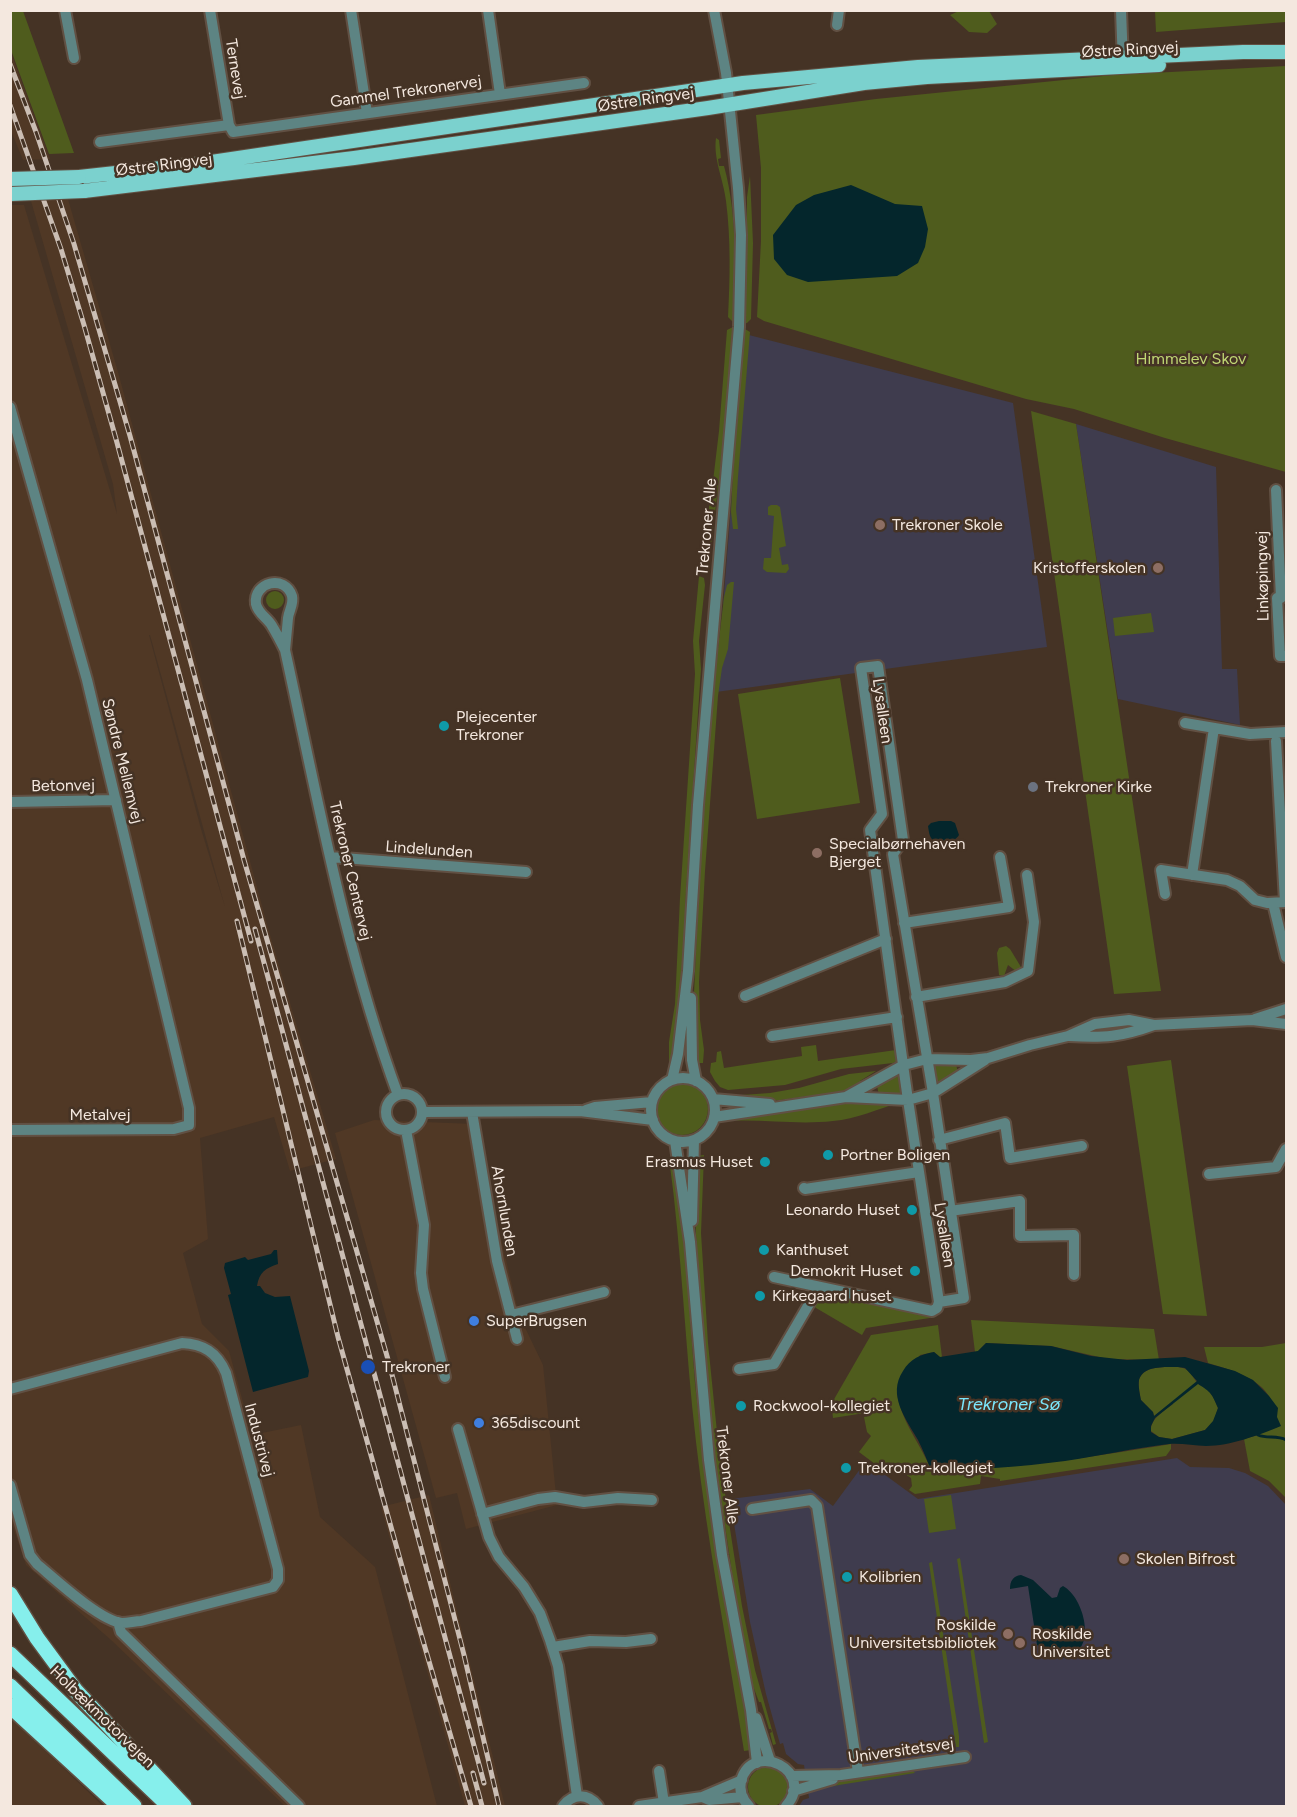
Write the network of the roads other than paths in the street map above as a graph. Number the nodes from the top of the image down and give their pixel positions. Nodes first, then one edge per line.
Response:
1 (65, 10) edge
2 (210, 10) edge
3 (351, 10) edge
4 (488, 10) edge
5 (714, 10) edge
6 (839, 10) edge
7 (1121, 10) edge
8 (837, 25) dead end
9 (1287, 53) edge
10 (74, 58) dead end
11 (1123, 62) junction
12 (584, 83) dead end
13 (726, 86) junction
14 (500, 94) junction
15 (729, 105) junction
16 (367, 113) junction
17 (231, 128) junction
18 (100, 142) dead end
19 (10, 179) edge
20 (10, 194) edge
21 (10, 407) edge
22 (1276, 490) dead end
23 (285, 650) junction
24 (1287, 656) edge
25 (1185, 723) dead end
26 (1214, 728) junction
27 (1287, 732) edge
28 (1275, 741) dead end
29 (116, 800) junction
30 (10, 801) edge
31 (899, 811) junction
32 (882, 814) junction
33 (330, 857) junction
34 (1000, 857) dead end
35 (526, 872) dead end
36 (1027, 875) dead end
37 (1192, 875) junction
38 (1165, 894) dead end
39 (1286, 902) edge
40 (1273, 903) junction
41 (904, 923) junction
42 (886, 939) junction
43 (1287, 957) edge
44 (688, 971) junction
45 (745, 996) dead end
46 (916, 997) junction
47 (1287, 1009) edge
48 (897, 1017) junction
49 (1252, 1020) junction
50 (1154, 1024) junction
51 (1287, 1024) edge
52 (772, 1036) dead end
53 (1068, 1036) junction
54 (988, 1058) junction
55 (927, 1059) junction
56 (904, 1065) junction
57 (672, 1080) junction
58 (696, 1081) junction
59 (933, 1093) junction
60 (398, 1095) junction
61 (846, 1097) junction
62 (713, 1099) junction
63 (908, 1100) junction
64 (652, 1102) junction
65 (776, 1106) junction
66 (580, 1111) junction
67 (422, 1112) junction
68 (472, 1112) junction
69 (714, 1118) junction
70 (653, 1120) junction
71 (189, 1125) joint
72 (10, 1130) edge
73 (406, 1130) junction
74 (694, 1140) junction
75 (939, 1140) junction
76 (675, 1141) junction
77 (1082, 1146) dead end
78 (1287, 1149) edge
79 (919, 1172) junction
80 (1209, 1174) dead end
81 (804, 1188) dead end
82 (950, 1211) junction
83 (690, 1242) junction
84 (1074, 1275) dead end
85 (774, 1276) dead end
86 (819, 1287) junction
87 (604, 1292) dead end
88 (939, 1302) junction
89 (511, 1315) junction
90 (517, 1339) dead end
91 (739, 1369) dead end
92 (445, 1377) dead end
93 (10, 1389) edge
94 (458, 1429) dead end
95 (10, 1485) edge
96 (652, 1500) dead end
97 (752, 1509) dead end
98 (482, 1514) junction
99 (10, 1594) edge
100 (118, 1622) junction
101 (651, 1639) dead end
102 (553, 1647) junction
103 (10, 1654) edge
104 (10, 1686) edge
105 (10, 1706) edge
106 (751, 1710) junction
107 (965, 1757) dead end
108 (770, 1761) junction
109 (757, 1763) junction
110 (659, 1771) dead end
111 (858, 1772) junction
112 (841, 1775) junction
113 (792, 1776) junction
114 (742, 1780) junction
115 (793, 1791) junction
116 (578, 1796) junction
117 (702, 1797) junction
118 (746, 1802) edge
119 (664, 1803) junction
120 (119, 1806) edge
121 (134, 1806) edge
122 (169, 1806) edge
123 (184, 1806) edge
124 (299, 1806) edge
125 (563, 1806) edge
126 (598, 1806) edge
127 (639, 1806) edge
128 (786, 1806) edge

1 - 10 street
2 - 17 street, Ternevej
3 - 16 street
4 - 14 street
5 - 13 street, Trekroner Alle
6 - 8 street
7 - 11 street
9 - 11 main road, Østre Ringvej
11 - 13 main road, Østre Ringvej
11 - 15 main road, Østre Ringvej
12 - 14 street, Gammel Trekronervej
13 - 15 street, Trekroner Alle
13 - 19 main road, Østre Ringvej, bridge
14 - 16 street, Gammel Trekronervej
15 - 20 main road, Østre Ringvej, bridge
15 - 44 street, Trekroner Alle
16 - 17 street, Gammel Trekronervej
17 - 18 street, Gammel Trekronervej
21 - 29 street, Søndre Mellemvej
22 - 24 street, Linkøpingvej
23 - 23 street, Trekroner Centervej
23 - 33 street, Trekroner Centervej
25 - 26 street
26 - 27 street
26 - 37 street
28 - 39 street
29 - 30 street, Betonvej
29 - 71 street, Søndre Mellemvej
31 - 32 street
31 - 32 street, Lysalleen
31 - 41 street, Lysalleen
32 - 42 street, Lysalleen
33 - 35 street, Lindelunden
33 - 60 street, Trekroner Centervej
34 - 41 street
36 - 46 street
37 - 38 street
37 - 40 street
39 - 40 street
40 - 43 street
41 - 46 street, Lysalleen
42 - 45 street
42 - 48 street, Lysalleen
44 - 57 street, Trekroner Alle
44 - 58 street, Trekroner Alle
46 - 55 street, Lysalleen
47 - 49 street
48 - 52 street
48 - 56 street, Lysalleen
49 - 50 street
49 - 51 street
50 - 53 street
50 - 53 street
53 - 54 street
54 - 55 street
54 - 59 street
55 - 56 street
55 - 59 street, Lysalleen
56 - 61 street
56 - 63 street, Lysalleen
57 - 58 street
57 - 64 street
58 - 62 street
59 - 63 street
59 - 75 street, Lysalleen
60 - 67 street
60 - 73 street
61 - 63 street
61 - 65 street
62 - 65 street
62 - 69 street
63 - 79 street, Lysalleen
64 - 66 street
64 - 70 street
65 - 69 street
66 - 68 street
66 - 70 street
67 - 68 street
67 - 73 street
68 - 89 street, Ahornlunden
69 - 74 street
70 - 76 street
71 - 72 street, Metalvej
73 - 92 street
74 - 76 street
74 - 83 street, Trekroner Alle
75 - 77 street
75 - 82 street, Lysalleen
76 - 83 street, Trekroner Alle
78 - 80 street
79 - 81 street
79 - 88 street, Lysalleen
82 - 84 street, Lysalleen
82 - 88 street, Lysalleen
83 - 106 street, Trekroner Alle
85 - 86 street, Lysalleen
86 - 88 street, Lysalleen
86 - 91 street
87 - 89 street
89 - 90 street, Ahornlunden
93 - 100 street, Industrivej
94 - 98 street
95 - 100 street
96 - 98 street
97 - 111 street
98 - 102 street
99 - 123 highway
100 - 124 street
101 - 102 street
102 - 116 street
103 - 122 highway, Holbækmotorvejen
104 - 121 highway
105 - 120 highway
106 - 108 street, Trekroner Alle
106 - 109 street, Trekroner Alle
107 - 111 street, Universitetsvej
108 - 109 street
108 - 113 street
109 - 114 street
110 - 119 street
111 - 112 street, Universitetsvej
112 - 113 street, Universitetsvej
112 - 115 street, Universitetsvej
113 - 115 street
114 - 117 street
114 - 118 street
115 - 128 street
116 - 125 street
116 - 126 street
117 - 118 street
117 - 119 street
119 - 127 street

